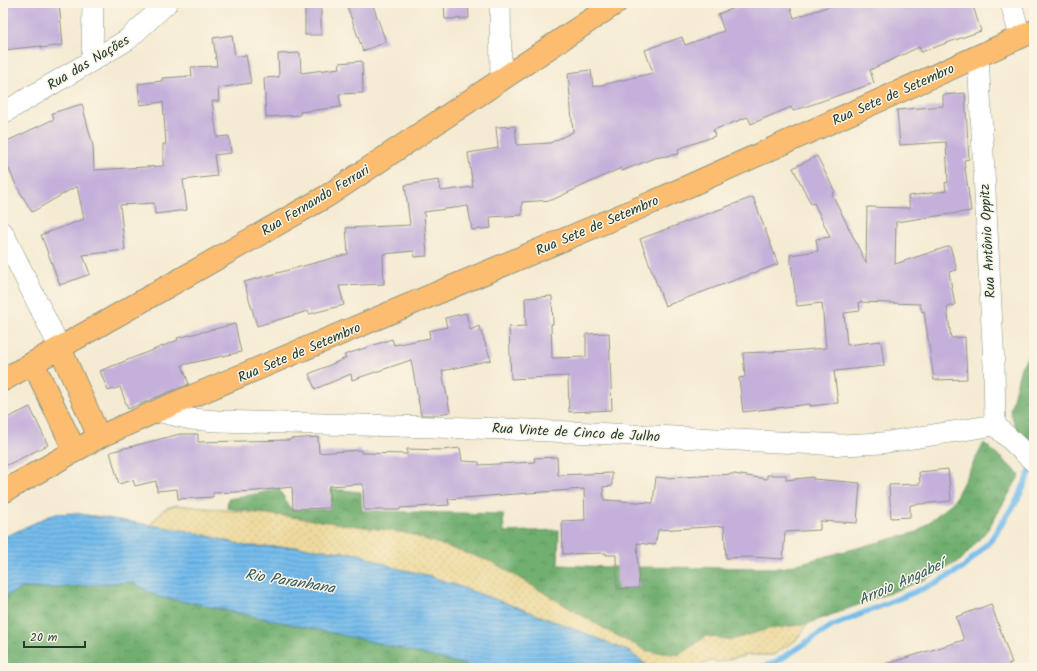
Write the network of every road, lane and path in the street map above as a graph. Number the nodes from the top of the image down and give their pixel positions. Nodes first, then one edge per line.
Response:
1 (93, 3) edge
2 (167, 3) edge
3 (500, 3) edge
4 (616, 3) edge
5 (1011, 3) edge
6 (1027, 34) edge
7 (978, 56) junction
8 (92, 61) junction
9 (501, 80) junction
10 (3, 113) edge
11 (3, 233) edge
12 (60, 348) junction
13 (33, 363) junction
14 (70, 371) junction
15 (3, 380) edge
16 (43, 385) junction
17 (157, 411) junction
18 (995, 425) junction
19 (99, 437) junction
20 (75, 451) junction
21 (1034, 462) edge
22 (3, 492) edge

1 - 8 street
2 - 8 street, Rua das Nações
3 - 9 street
4 - 9 main road, Rua Fernando Ferrari
5 - 6 street
6 - 7 main road, Rua Sete de Setembro
7 - 17 main road, Rua Sete de Setembro
7 - 18 street, Rua Antônio Oppitz
8 - 10 street, Rua das Nações
9 - 12 main road, Rua Fernando Ferrari
11 - 12 street
12 - 13 main road, Rua Fernando Ferrari
12 - 14 main road
13 - 15 main road, Rua Fernando Ferrari
13 - 16 main road
14 - 16 main road
14 - 19 main road
16 - 20 main road
17 - 18 street, Rua Vinte de Cinco de Julho
17 - 19 main road, Rua Sete de Setembro
18 - 21 street
19 - 20 main road, Rua Sete de Setembro
20 - 22 main road, Rua Sete de Setembro

